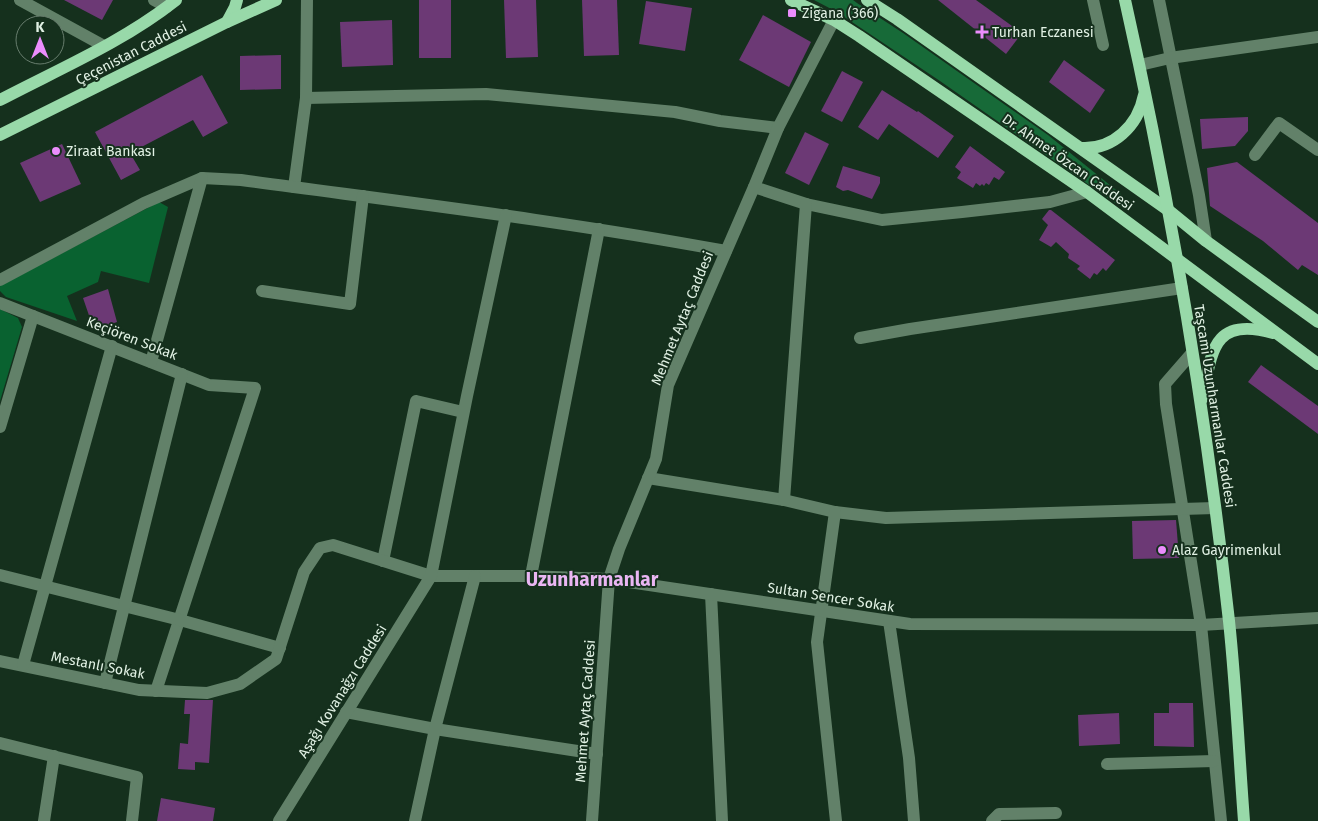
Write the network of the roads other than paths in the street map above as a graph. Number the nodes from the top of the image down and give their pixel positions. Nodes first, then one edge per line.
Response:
1 (20, 0) edge
2 (154, 0) edge
3 (237, 0) edge
4 (276, 0) edge
5 (307, 0) edge
6 (791, 0) edge
7 (867, 0) edge
8 (1094, 0) edge
9 (1125, 0) edge
10 (1159, 0) edge
11 (171, 4) edge
12 (834, 20) junction
13 (227, 22) junction
14 (1318, 37) edge
15 (1102, 45) dead end
16 (104, 46) junction
17 (1170, 58) junction
18 (1140, 65) junction
19 (1145, 90) junction
20 (306, 98) junction
21 (0, 100) edge
22 (778, 128) junction
23 (0, 135) edge
24 (1081, 148) junction
25 (1318, 150) edge
26 (1255, 155) dead end
27 (202, 178) junction
28 (294, 187) junction
29 (754, 188) junction
30 (1087, 192) junction
31 (363, 196) junction
32 (806, 204) junction
33 (1168, 210) junction
34 (506, 215) junction
35 (599, 229) junction
36 (1206, 241) junction
37 (726, 251) junction
38 (1176, 258) junction
39 (0, 280) edge
40 (1182, 288) junction
41 (262, 290) dead end
42 (0, 303) edge
43 (33, 316) junction
44 (1318, 322) edge
45 (1278, 334) junction
46 (860, 338) dead end
47 (112, 346) junction
48 (1192, 352) junction
49 (151, 362) junction
50 (1318, 364) edge
51 (182, 374) junction
52 (1200, 409) junction
53 (464, 412) junction
54 (0, 427) edge
55 (648, 478) junction
56 (784, 500) junction
57 (1215, 508) junction
58 (1184, 509) junction
59 (835, 512) junction
60 (383, 561) junction
61 (0, 575) edge
62 (431, 576) junction
63 (475, 576) junction
64 (531, 576) junction
65 (609, 579) junction
66 (44, 586) junction
67 (711, 594) junction
68 (123, 606) junction
69 (822, 610) junction
70 (1318, 618) edge
71 (180, 620) junction
72 (889, 621) junction
73 (1229, 623) junction
74 (1201, 625) junction
75 (280, 648) junction
76 (0, 661) edge
77 (23, 665) junction
78 (105, 683) junction
79 (156, 691) junction
80 (346, 712) junction
81 (435, 729) junction
82 (0, 743) edge
83 (597, 754) junction
84 (54, 756) junction
85 (1214, 761) junction
86 (1107, 764) dead end
87 (1056, 812) dead end
88 (44, 821) edge
89 (132, 821) edge
90 (279, 821) edge
91 (415, 821) edge
92 (592, 821) edge
93 (722, 821) edge
94 (836, 821) edge
95 (914, 821) edge
96 (992, 821) edge
97 (1220, 821) edge
98 (1244, 821) edge

1 - 16 street
2 - 11 street
3 - 13 main road
4 - 13 main road, Çeçenistan Caddesi
5 - 20 street
6 - 12 main road, Dr. Ahmet Özcan Caddesi
7 - 24 main road, Dr. Ahmet Özcan Caddesi
8 - 15 street
9 - 18 main road, Taşcami Uzunharmanlar Caddesi
10 - 17 street
11 - 16 main road, Çeçenistan Caddesi
12 - 22 street, Mehmet Aytaç Caddesi
12 - 30 main road, Dr. Ahmet Özcan Caddesi
13 - 23 main road, Çeçenistan Caddesi
14 - 17 street
16 - 21 main road, Çeçenistan Caddesi
17 - 18 street
17 - 36 street
18 - 19 main road, Taşcami Uzunharmanlar Caddesi
19 - 24 main road
19 - 33 main road, Taşcami Uzunharmanlar Caddesi
20 - 22 street
20 - 28 street
22 - 29 street, Mehmet Aytaç Caddesi
24 - 33 main road, Dr. Ahmet Özcan Caddesi
25 - 26 street
27 - 28 street
27 - 39 street
27 - 49 street
28 - 31 street
29 - 32 street
29 - 37 street, Mehmet Aytaç Caddesi
30 - 32 street
30 - 38 main road, Dr. Ahmet Özcan Caddesi
31 - 34 street
31 - 41 street
32 - 56 street
33 - 36 main road, Dr. Ahmet Özcan Caddesi
33 - 38 main road, Taşcami Uzunharmanlar Caddesi
34 - 35 street
34 - 53 street
35 - 37 street
35 - 64 street
36 - 44 main road, Dr. Ahmet Özcan Caddesi
37 - 55 street, Mehmet Aytaç Caddesi
38 - 40 main road, Taşcami Uzunharmanlar Caddesi
38 - 45 main road, Dr. Ahmet Özcan Caddesi
40 - 46 street
40 - 48 main road, Taşcami Uzunharmanlar Caddesi
42 - 43 street, Keçiören Sokak
43 - 47 street, Keçiören Sokak
43 - 54 street
45 - 50 main road, Dr. Ahmet Özcan Caddesi
45 - 52 main road
47 - 49 street, Keçiören Sokak
47 - 66 street
48 - 52 main road, Taşcami Uzunharmanlar Caddesi
48 - 58 street
49 - 51 street, Keçiören Sokak
51 - 68 street
51 - 71 street, Keçiören Sokak
52 - 57 main road, Taşcami Uzunharmanlar Caddesi
53 - 60 street
53 - 62 street
55 - 56 street
55 - 65 street, Mehmet Aytaç Caddesi
56 - 59 street
57 - 58 street
57 - 73 main road, Taşcami Uzunharmanlar Caddesi
58 - 59 street
58 - 74 street
59 - 69 street
60 - 62 street, Mestanlı Sokak
60 - 75 street, Mestanlı Sokak
61 - 66 street
62 - 63 street, Sultan Sencer Sokak
62 - 80 street, Aşağı Kovanağzı Caddesi
63 - 64 street, Sultan Sencer Sokak
63 - 81 street
64 - 65 street, Sultan Sencer Sokak
65 - 67 street, Sultan Sencer Sokak
65 - 83 street, Mehmet Aytaç Caddesi
66 - 68 street
66 - 77 street
67 - 69 street, Sultan Sencer Sokak
67 - 93 street
68 - 71 street
68 - 78 street
69 - 72 street, Sultan Sencer Sokak
69 - 94 street
70 - 73 street, Sultan Sencer Sokak
71 - 75 street
71 - 79 street
72 - 74 street, Sultan Sencer Sokak
72 - 95 street
73 - 74 street, Sultan Sencer Sokak
73 - 98 main road, Taşcami Uzunharmanlar Caddesi
74 - 85 street
75 - 79 street, Mestanlı Sokak
76 - 77 street, Mestanlı Sokak
77 - 78 street, Mestanlı Sokak
78 - 79 street, Mestanlı Sokak
80 - 81 street
80 - 90 street, Aşağı Kovanağzı Caddesi
81 - 83 street
81 - 91 street
82 - 84 street
83 - 92 street, Mehmet Aytaç Caddesi
84 - 88 street
84 - 89 street
85 - 86 street
85 - 97 street
87 - 96 street

